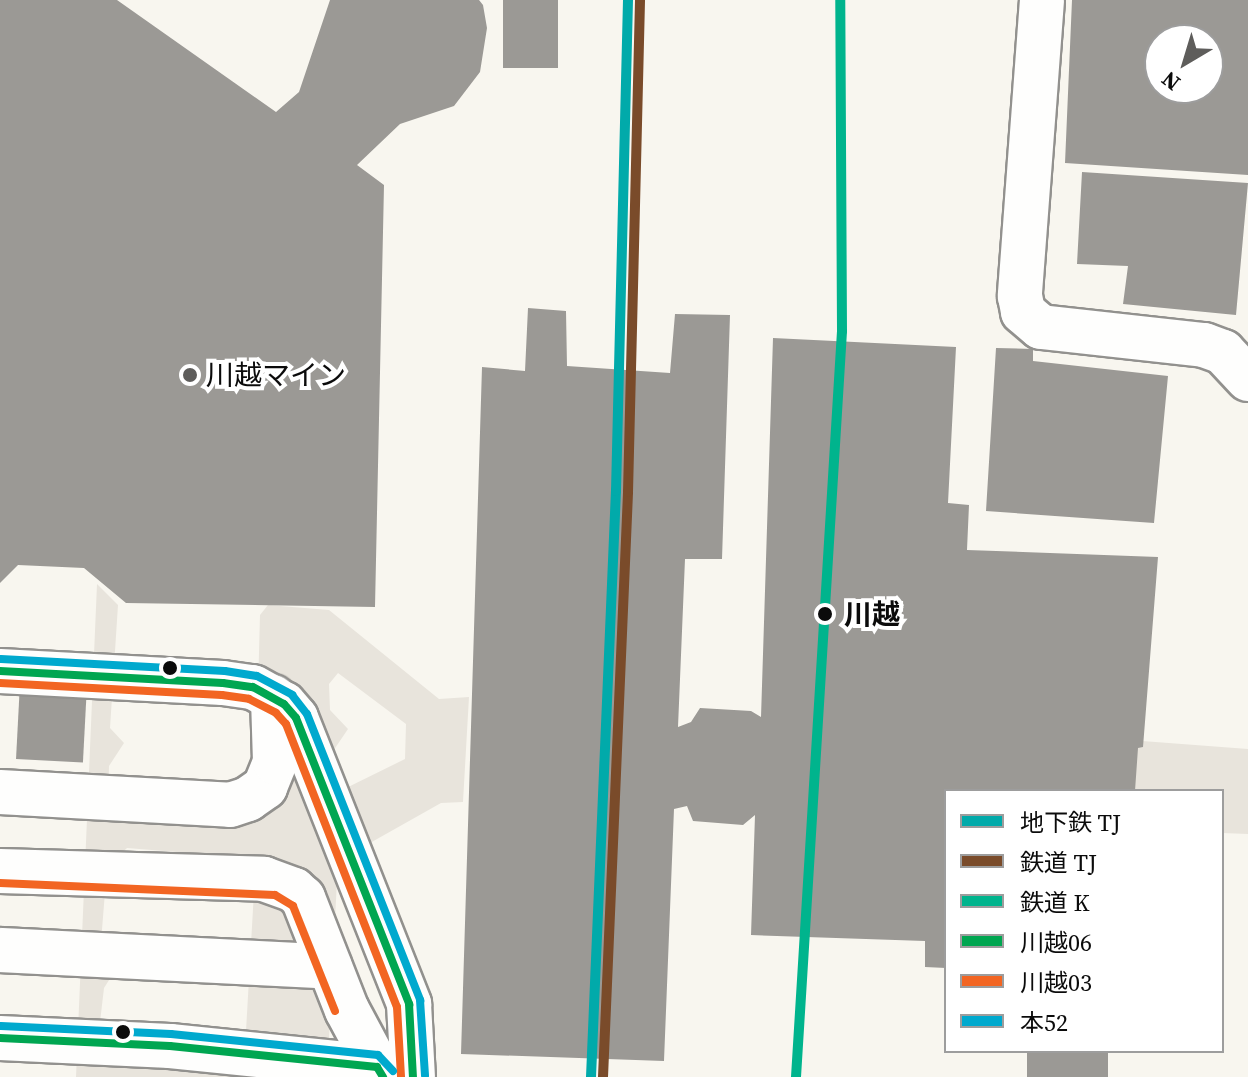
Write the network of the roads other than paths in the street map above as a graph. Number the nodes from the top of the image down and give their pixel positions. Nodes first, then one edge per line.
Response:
1 (1042, 0) edge
2 (1248, 379) edge
3 (0, 671) edge
4 (273, 697) junction
5 (0, 792) edge
6 (0, 871) edge
7 (0, 950) edge
8 (330, 967) junction
9 (0, 1038) edge
10 (391, 1074) edge

1 - 2 street
3 - 4 street
4 - 5 street
4 - 10 street
6 - 8 street
7 - 8 street
8 - 10 street
9 - 10 street

